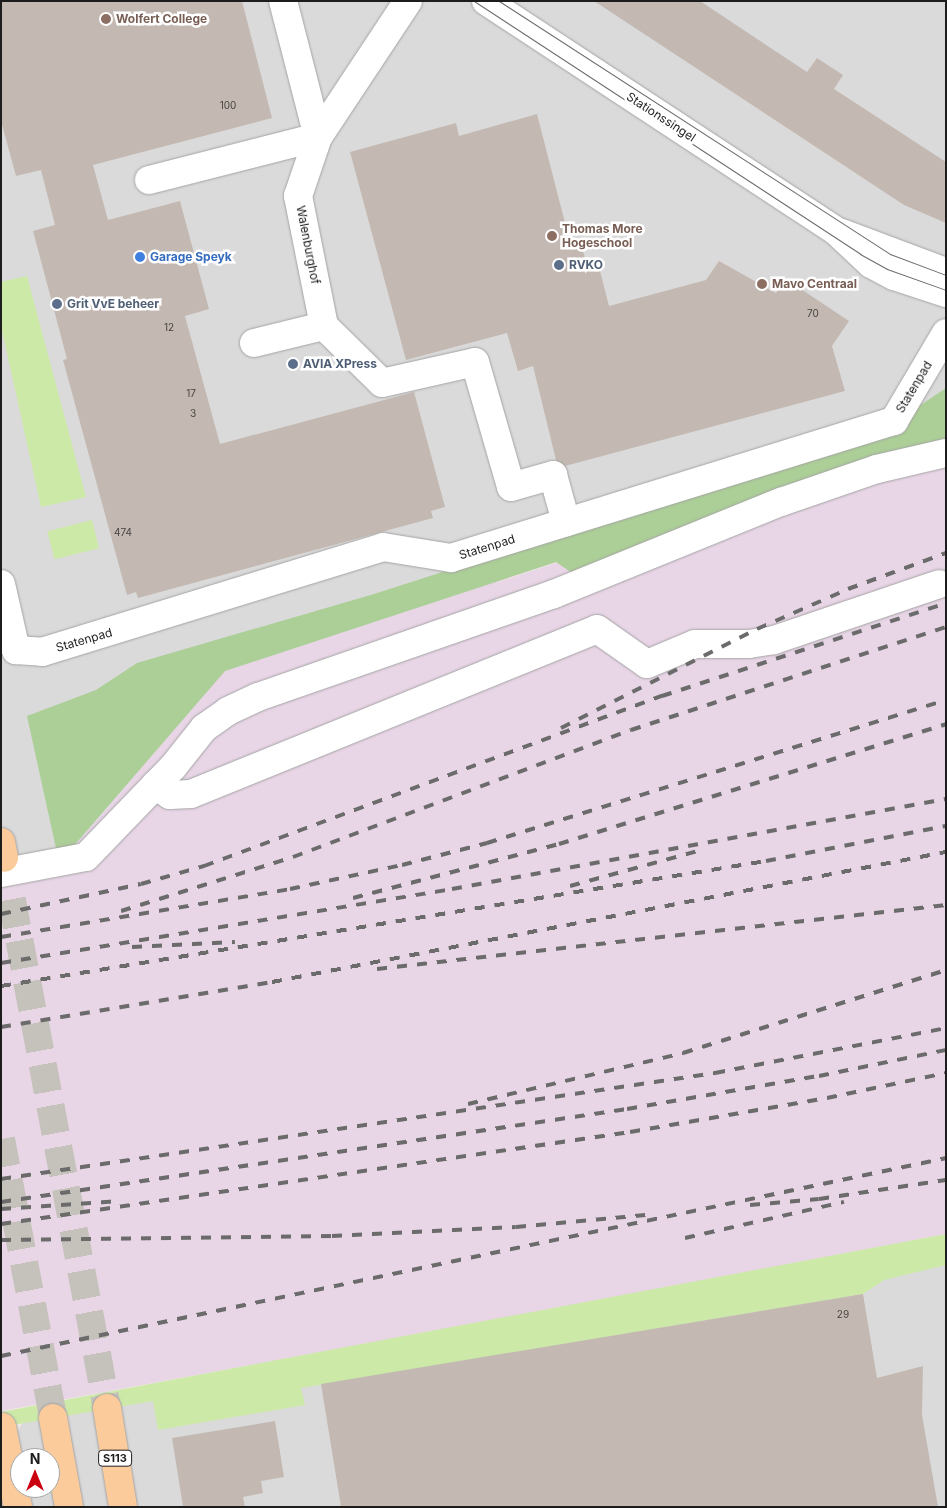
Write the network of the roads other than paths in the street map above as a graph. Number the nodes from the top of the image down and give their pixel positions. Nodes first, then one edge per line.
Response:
1 (282, 1) edge
2 (408, 1) edge
3 (486, 1) edge
4 (318, 137) junction
5 (149, 180) dead end
6 (836, 231) junction
7 (946, 272) edge
8 (946, 294) edge
9 (324, 326) junction
10 (946, 334) edge
11 (254, 344) dead end
12 (946, 453) edge
13 (566, 522) junction
14 (1, 584) edge
15 (939, 584) dead end
16 (156, 785) junction
17 (2, 858) edge
18 (108, 1408) tunnel mouth
19 (53, 1418) tunnel mouth
20 (2, 1427) edge
21 (18, 1507) edge
22 (69, 1507) edge
23 (123, 1507) edge

1 - 4 street
2 - 4 street, Walenburghof
3 - 6 street, Stationssingel
4 - 5 street
4 - 9 street, Walenburghof
6 - 7 street, Stationssingel
6 - 8 street, Stationssingel
9 - 11 street
9 - 13 street
10 - 13 street, Statenpad
12 - 16 street
13 - 14 street, Statenpad
15 - 16 street
16 - 17 street
18 - 23 main road, S113
19 - 22 main road
20 - 21 main road

